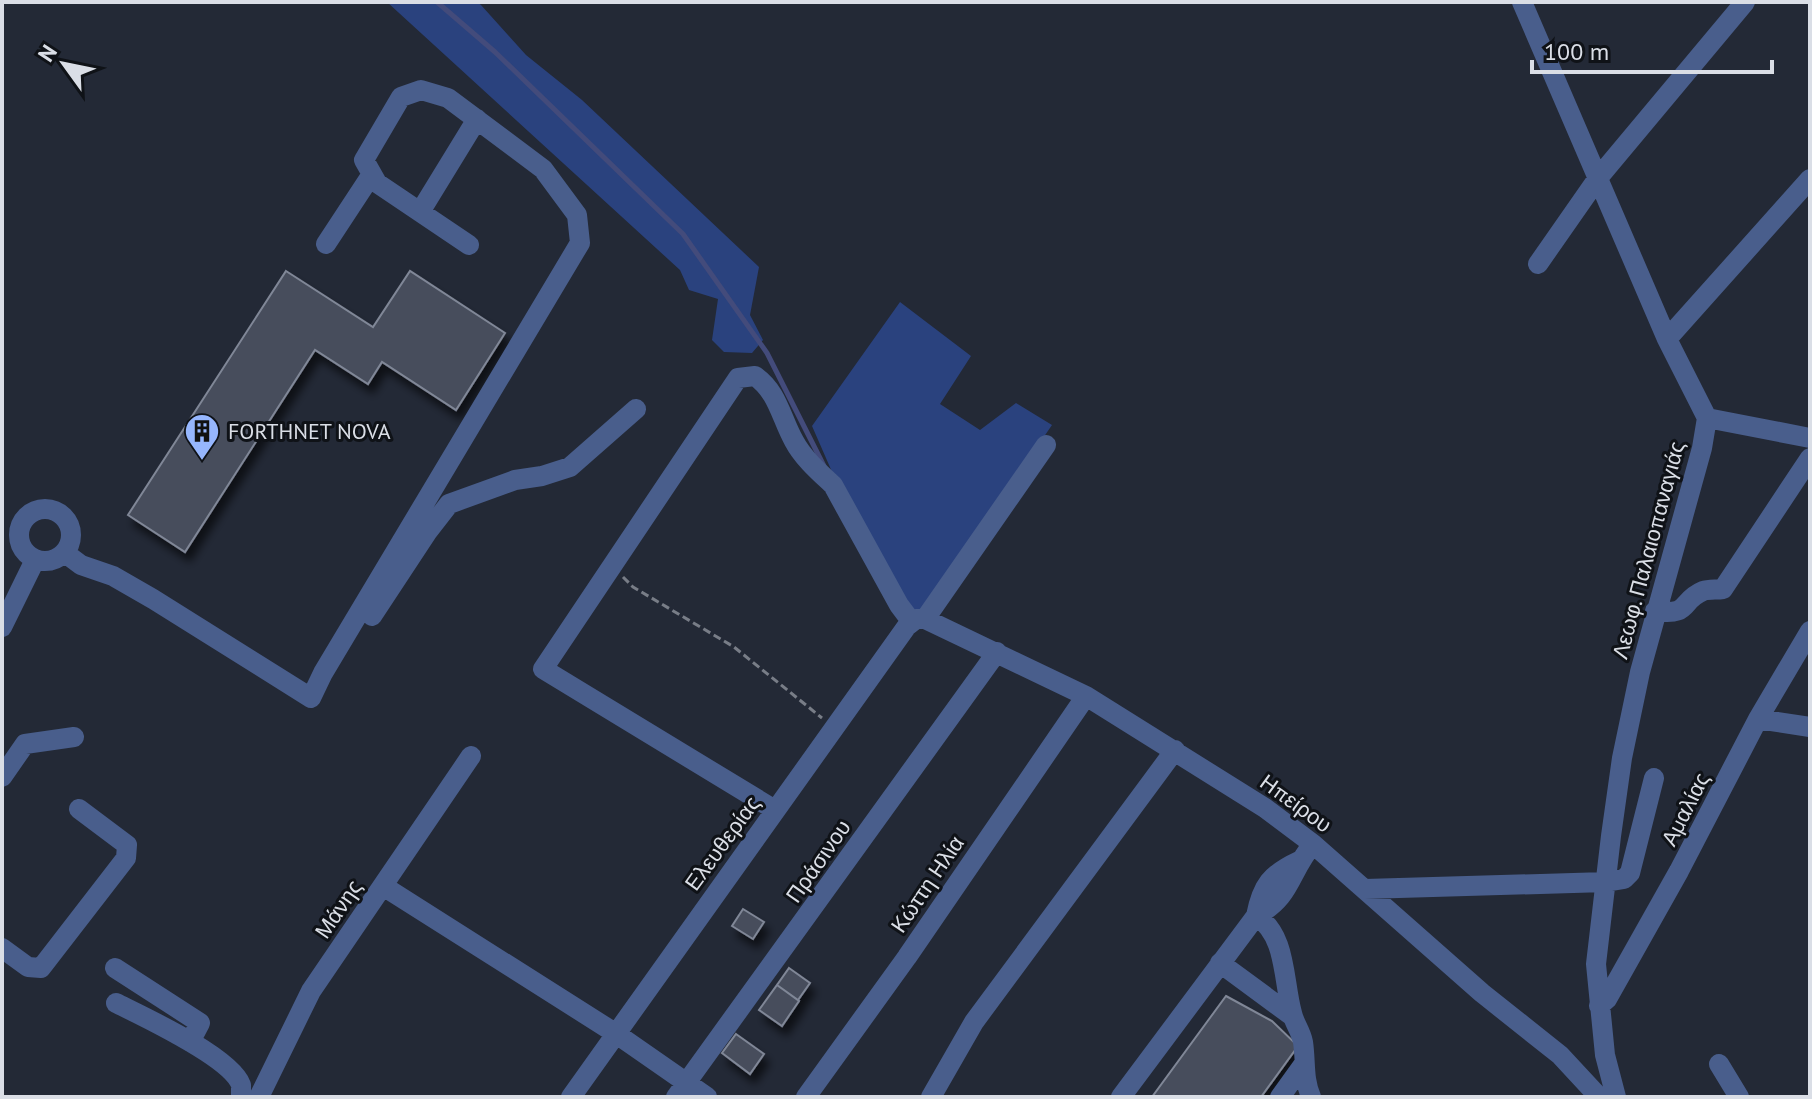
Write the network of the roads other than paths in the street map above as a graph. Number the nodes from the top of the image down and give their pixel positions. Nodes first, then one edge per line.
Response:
1 (1522, 2) edge
2 (1745, 2) edge
3 (477, 119) junction
4 (372, 174) junction
5 (1598, 178) junction
6 (1810, 179) edge
7 (420, 212) junction
8 (326, 244) dead end
9 (469, 245) dead end
10 (1538, 264) dead end
11 (1667, 339) junction
12 (636, 409) dead end
13 (1707, 418) junction
14 (1810, 438) edge
15 (1046, 445) dead end
16 (1810, 458) edge
17 (65, 553) junction
18 (35, 560) junction
19 (1655, 611) junction
20 (917, 620) junction
21 (2, 627) edge
22 (1810, 631) edge
23 (997, 652) junction
24 (1086, 696) junction
25 (311, 698) junction
26 (1758, 719) junction
27 (1810, 727) edge
28 (74, 737) dead end
29 (1175, 750) junction
30 (471, 756) dead end
31 (2, 777) edge
32 (1654, 778) dead end
33 (79, 809) dead end
34 (775, 810) junction
35 (1313, 844) junction
36 (1606, 882) junction
37 (383, 886) junction
38 (1365, 889) junction
39 (1256, 916) junction
40 (2, 948) edge
41 (1220, 963) junction
42 (115, 968) dead end
43 (116, 1003) dead end
44 (1599, 1006) junction
45 (1292, 1016) junction
46 (615, 1033) junction
47 (190, 1042) junction
48 (1719, 1064) dead end
49 (1303, 1065) junction
50 (681, 1090) edge
51 (241, 1097) edge
52 (259, 1097) edge
53 (571, 1097) edge
54 (707, 1097) edge
55 (806, 1097) edge
56 (931, 1097) edge
57 (1121, 1097) edge
58 (1280, 1097) edge
59 (1311, 1097) edge
60 (1599, 1097) edge
61 (1616, 1097) edge
62 (1739, 1097) edge

1 - 5 street, Λεωφ. Παλαιοπαναγιάς
2 - 5 street
3 - 4 street
3 - 7 street
3 - 25 street
4 - 7 street
4 - 8 street
5 - 10 street
5 - 11 street, Λεωφ. Παλαιοπαναγιάς
6 - 11 street
7 - 9 street
11 - 13 street, Λεωφ. Παλαιοπαναγιάς
12 - 25 street
13 - 14 street
13 - 19 street, Λεωφ. Παλαιοπαναγιάς
15 - 20 street, Ελευθερίας
16 - 19 street
17 - 18 street
17 - 18 street
17 - 25 street
18 - 21 street
19 - 36 street, Λεωφ. Παλαιοπαναγιάς
20 - 23 street, Ηπείρου
20 - 34 street, Ελευθερίας
20 - 34 street
22 - 26 street, Αμαλίας
23 - 24 street, Ηπείρου
23 - 50 street, Πράσινου
24 - 29 street, Ηπείρου
24 - 55 street, Κώττη Ηλία
26 - 27 street
26 - 44 street, Αμαλίας
28 - 31 street
29 - 35 street, Ηπείρου
29 - 56 street
30 - 37 street, Μάνης
32 - 36 street
33 - 40 street
34 - 46 street, Ελευθερίας
35 - 38 street, Ηπείρου
35 - 39 street
36 - 38 street
36 - 44 street, Λεωφ. Παλαιοπαναγιάς
37 - 46 street
37 - 52 street, Μάνης
38 - 60 street, Ηπείρου
39 - 41 street
39 - 45 street
41 - 45 street
41 - 57 street
42 - 47 street
43 - 47 street
44 - 61 street, Λεωφ. Παλαιοπαναγιάς
45 - 49 street
46 - 50 street
46 - 53 street, Ελευθερίας
47 - 51 street
48 - 62 street
49 - 58 street
49 - 59 street
50 - 54 street

